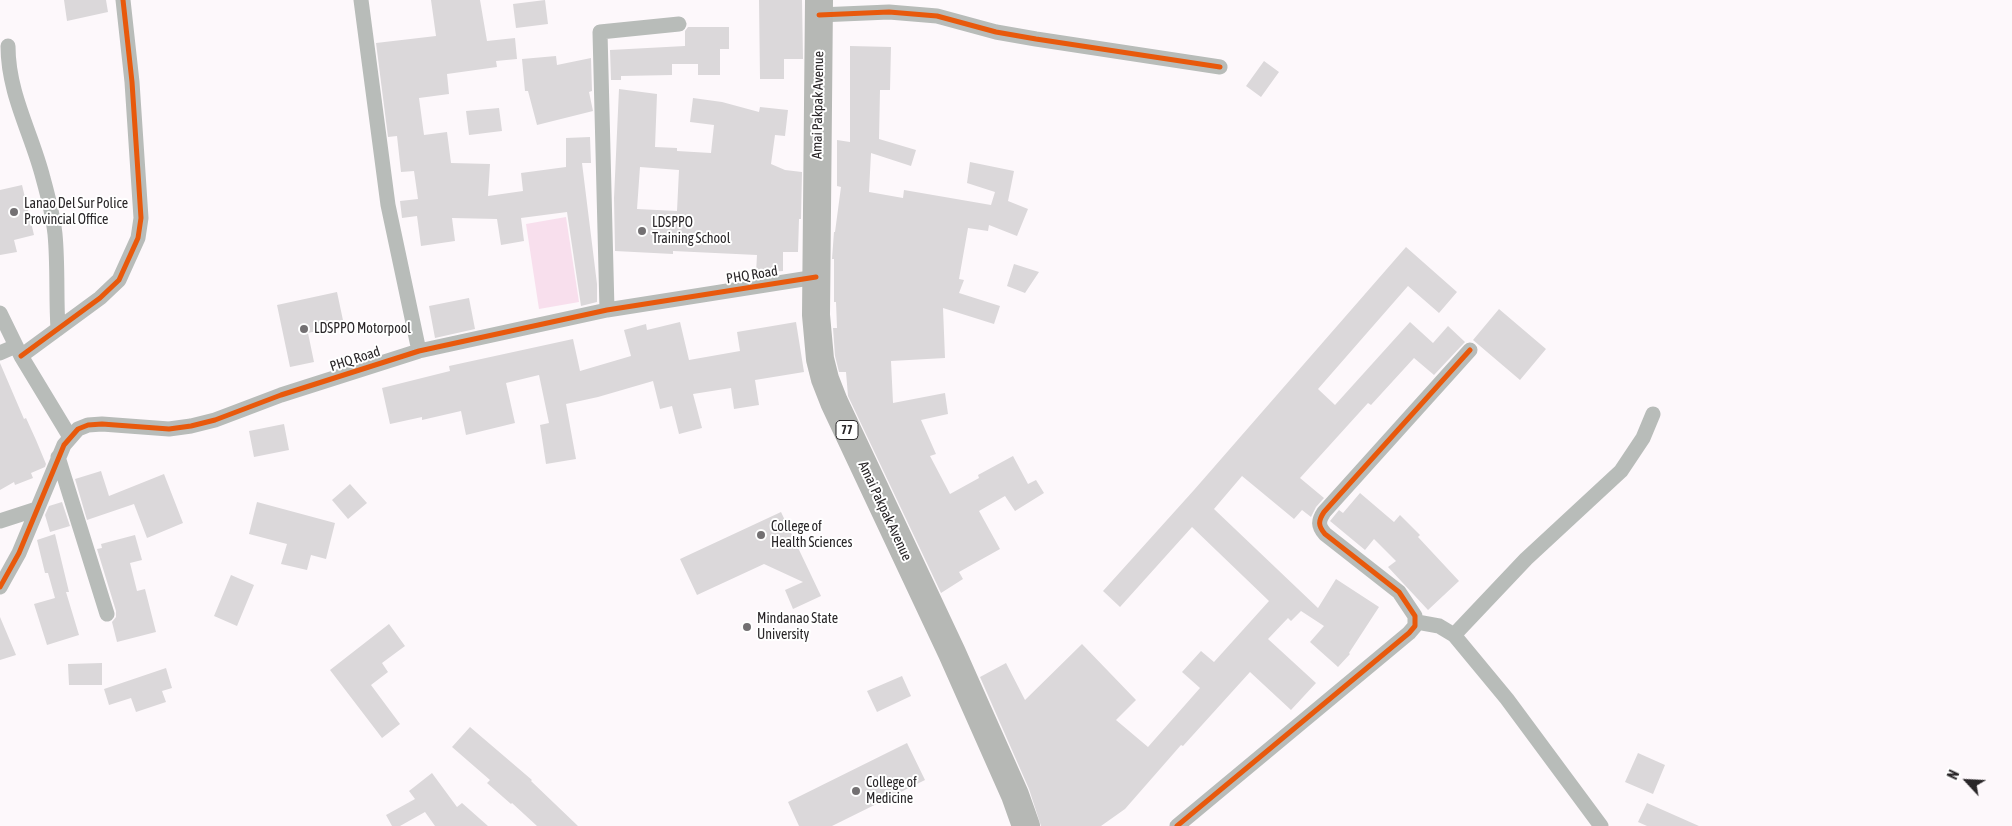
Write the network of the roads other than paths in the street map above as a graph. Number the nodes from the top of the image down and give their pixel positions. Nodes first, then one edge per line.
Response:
1 (123, 0) edge
2 (361, 0) edge
3 (819, 7) edge
4 (679, 24) dead end
5 (8, 46) dead end
6 (1220, 67) dead end
7 (816, 277) junction
8 (607, 310) junction
9 (0, 313) edge
10 (58, 329) junction
11 (1470, 350) dead end
12 (19, 351) junction
13 (418, 351) junction
14 (0, 353) edge
15 (1653, 414) dead end
16 (70, 437) junction
17 (58, 457) junction
18 (37, 509) junction
19 (0, 521) edge
20 (0, 587) edge
21 (107, 614) dead end
22 (1417, 622) junction
23 (1454, 635) junction
24 (1023, 824) edge
25 (1178, 826) edge
26 (1601, 826) edge

1 - 10 street
2 - 13 street
3 - 6 street
3 - 7 highway, Amai Pakpak Avenue / 77
4 - 8 street
5 - 10 street
7 - 8 street, PHQ Road
7 - 24 highway, Amai Pakpak Avenue / 77
8 - 13 street, PHQ Road
9 - 12 street
10 - 12 street
11 - 22 street
12 - 14 street
12 - 16 street
13 - 16 street, PHQ Road
15 - 23 street
16 - 17 street, PHQ Road
17 - 18 street, PHQ Road
17 - 21 street
18 - 19 street
18 - 20 street, PHQ Road
22 - 23 street
22 - 25 street
23 - 26 street

